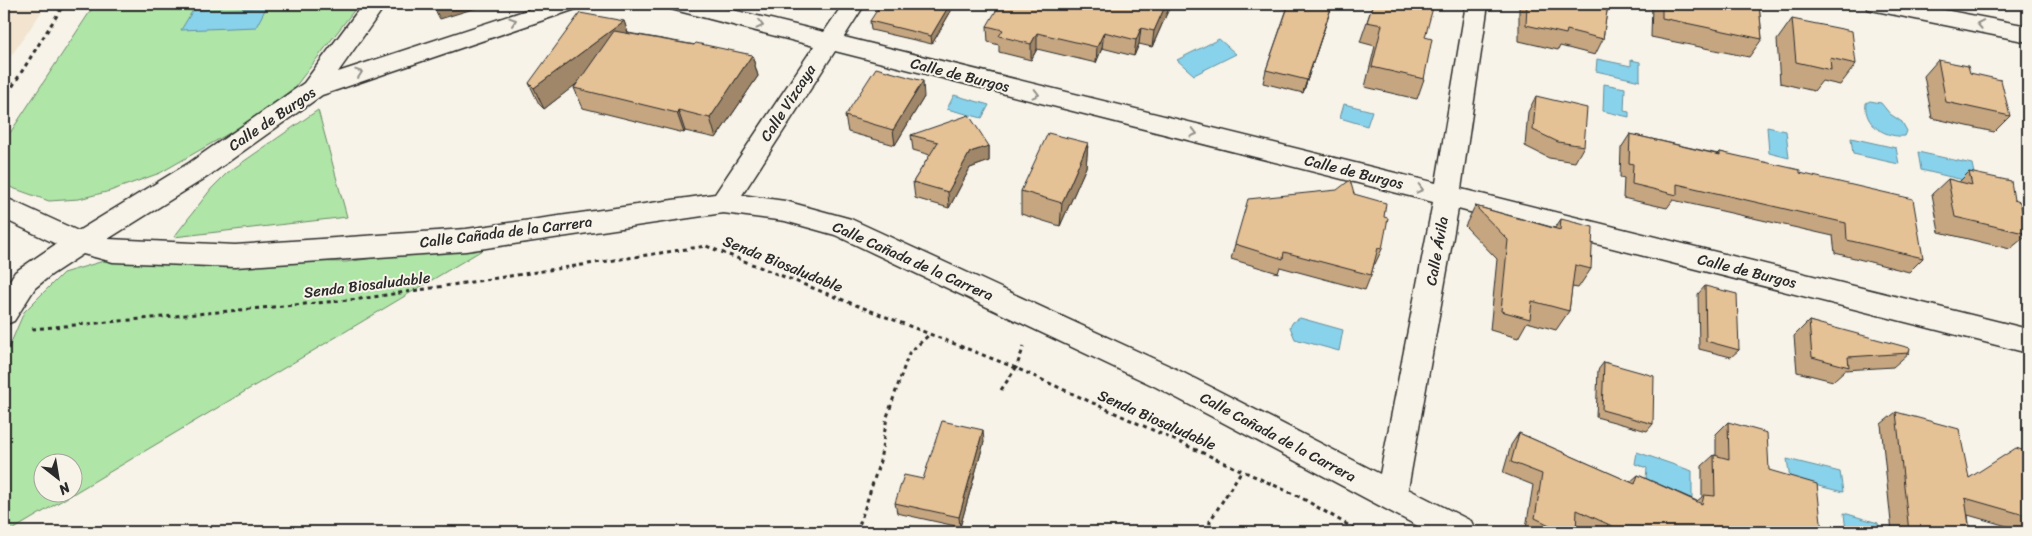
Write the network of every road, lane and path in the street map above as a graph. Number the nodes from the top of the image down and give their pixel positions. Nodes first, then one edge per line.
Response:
1 (64, 4) edge
2 (375, 4) edge
3 (568, 4) edge
4 (679, 4) edge
5 (854, 4) edge
6 (1476, 4) edge
7 (1876, 4) edge
8 (2028, 34) edge
9 (828, 42) junction
10 (312, 89) junction
11 (4, 100) edge
12 (1447, 195) junction
13 (723, 203) junction
14 (4, 207) edge
15 (77, 242) junction
16 (1034, 316) junction
17 (13, 322) edge
18 (930, 334) junction
19 (2028, 341) edge
20 (1016, 368) junction
21 (1001, 390) dead end
22 (1242, 470) junction
23 (1392, 497) junction
24 (857, 532) edge
25 (1209, 532) edge
26 (1360, 532) edge
27 (1460, 532) edge

1 - 11 path
2 - 10 street
10 -> 3 street, Calle de Burgos
4 -> 9 street, Calle de Burgos
5 - 9 street, Calle Vizcaya
6 - 12 street, Calle Ávila
8 -> 7 street
9 -> 12 street, Calle de Burgos
9 - 13 street, Calle Vizcaya
10 - 15 street, Calle de Burgos
12 - 19 street, Calle de Burgos
12 - 23 street, Calle Ávila
13 - 15 street, Calle Cañada de la Carrera
13 - 16 street, Calle Cañada de la Carrera
14 - 15 street, Calle Cañada de la Carrera
15 - 17 street, Calle de Burgos
16 - 20 path
16 - 23 street, Calle Cañada de la Carrera
17 - 18 path, Senda Biosaludable
18 - 20 path, Senda Biosaludable
18 - 24 path
20 - 21 path
20 - 22 path, Senda Biosaludable
22 - 25 path
22 - 26 path, Senda Biosaludable
23 - 27 street, Calle Cañada de la Carrera

